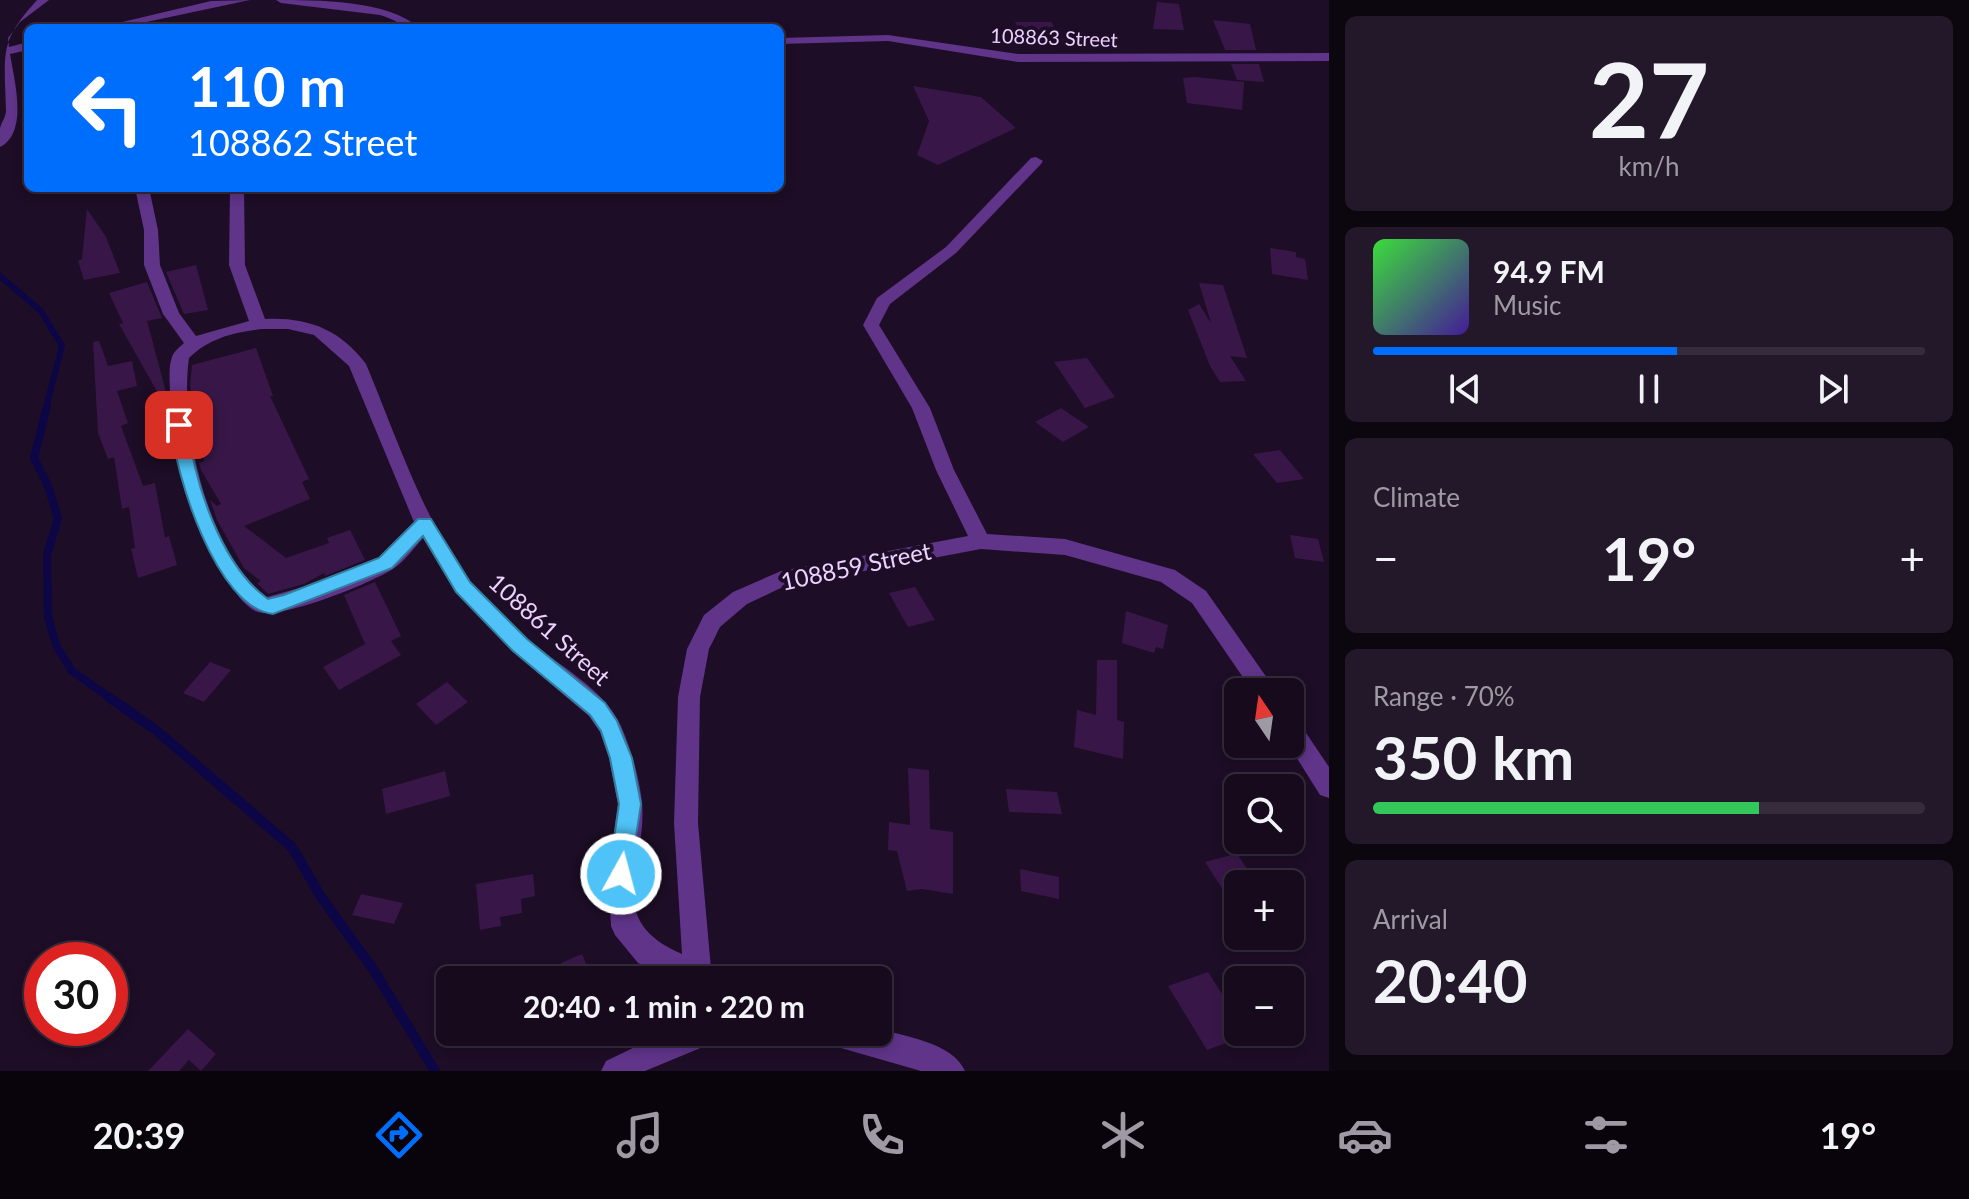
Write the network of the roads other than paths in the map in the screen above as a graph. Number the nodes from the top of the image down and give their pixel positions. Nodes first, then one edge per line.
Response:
1 (44, 0) edge
2 (245, 0) edge
3 (281, 0) edge
4 (121, 24) edge
5 (407, 24) edge
6 (3, 31) edge
7 (784, 41) edge
8 (24, 47) edge
9 (2, 52) junction
10 (1329, 57) edge
11 (0, 143) edge
12 (1036, 161) dead end
13 (143, 192) edge
14 (237, 192) edge
15 (259, 325) junction
16 (193, 343) junction
17 (425, 524) junction
18 (981, 541) junction
19 (1256, 678) edge
20 (1304, 749) edge
21 (1329, 787) edge
22 (676, 966) edge
23 (696, 966) edge
24 (666, 1046) edge
25 (889, 1046) edge
26 (616, 1071) edge
27 (950, 1071) edge

1 - 6 street
2 - 4 street
3 - 5 street
6 - 9 street
7 - 10 street, 108863 Street
8 - 9 street
9 - 11 street
12 - 18 street
13 - 16 street
14 - 15 street
15 - 16 street
15 - 17 street, 108861 Street
16 - 17 street
17 - 22 street, 108861 Street
18 - 19 street, 108859 Street
18 - 23 street, 108859 Street
20 - 21 street
24 - 26 street
25 - 27 street

